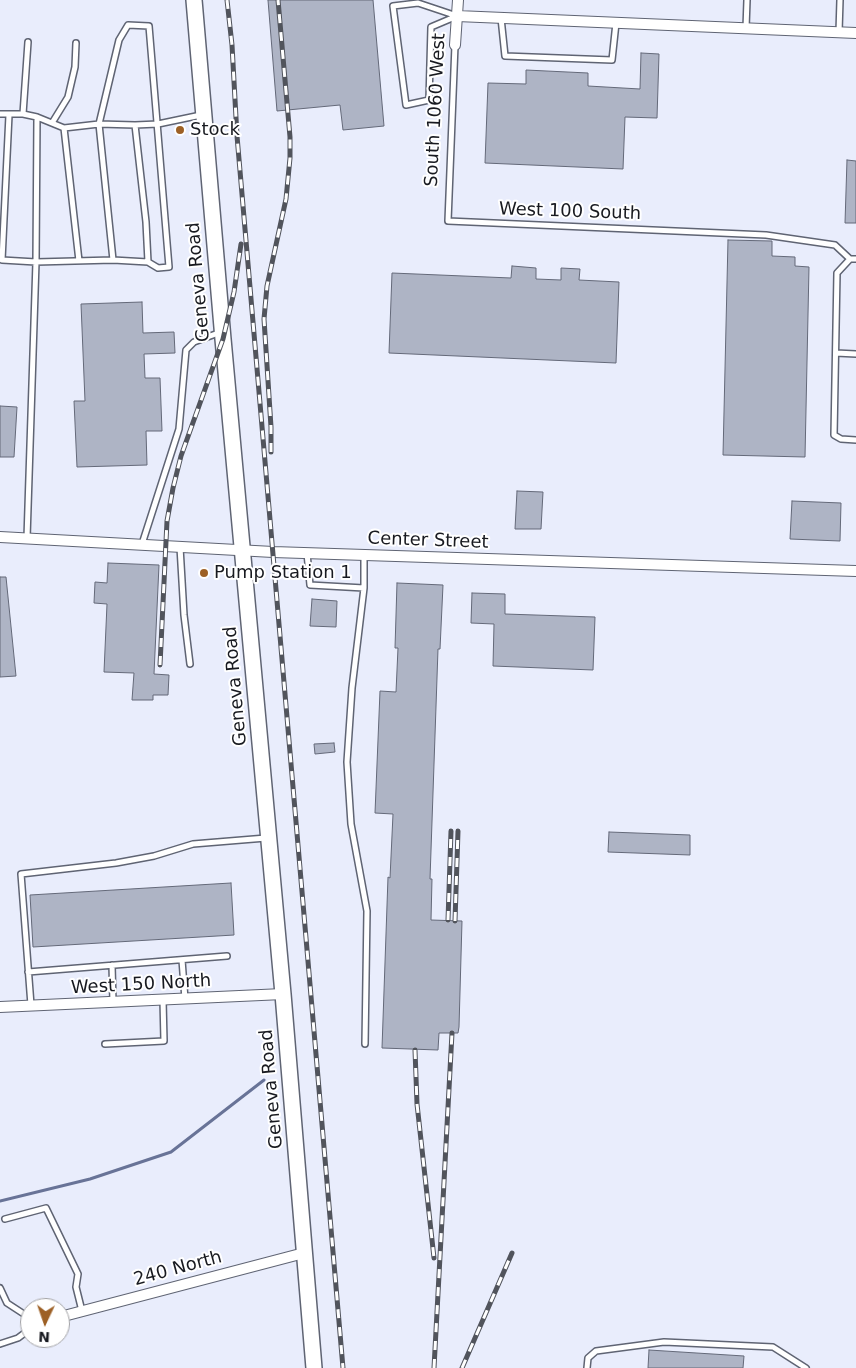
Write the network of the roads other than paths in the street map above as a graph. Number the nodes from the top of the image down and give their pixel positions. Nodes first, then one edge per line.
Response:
1 (194, 0) edge
2 (458, 0) edge
3 (747, 0) edge
4 (840, 0) edge
5 (457, 16) junction
6 (501, 18) junction
7 (616, 23) junction
8 (746, 28) junction
9 (839, 32) junction
10 (856, 33) edge
11 (28, 42) dead end
12 (76, 43) dead end
13 (455, 45) joint
14 (0, 114) edge
15 (9, 114) junction
16 (23, 114) junction
17 (203, 114) junction
18 (37, 117) junction
19 (52, 123) junction
20 (98, 124) junction
21 (158, 124) junction
22 (135, 125) junction
23 (64, 128) junction
24 (448, 221) joint
25 (853, 259) edge
26 (1, 260) edge
27 (112, 260) junction
28 (79, 261) junction
29 (36, 262) junction
30 (148, 262) junction
31 (222, 332) junction
32 (836, 353) junction
33 (856, 354) edge
34 (856, 440) edge
35 (0, 537) edge
36 (27, 538) junction
37 (142, 544) junction
38 (180, 547) junction
39 (243, 551) junction
40 (307, 553) junction
41 (364, 555) junction
42 (856, 571) edge
43 (364, 588) junction
44 (190, 664) dead end
45 (269, 838) junction
46 (227, 956) dead end
47 (182, 960) junction
48 (112, 966) junction
49 (28, 972) junction
50 (283, 994) junction
51 (185, 999) junction
52 (163, 1000) junction
53 (113, 1002) junction
54 (31, 1006) junction
55 (0, 1007) edge
56 (106, 1044) dead end
57 (364, 1044) dead end
58 (5, 1219) dead end
59 (304, 1253) junction
60 (0, 1288) edge
61 (20, 1311) edge
62 (82, 1311) junction
63 (70, 1314) edge
64 (20, 1336) edge
65 (0, 1344) edge
66 (314, 1368) edge
67 (587, 1368) edge
68 (806, 1368) edge

1 - 17 main road, Geneva Road
2 - 5 street, South 1060 West
3 - 8 lane
4 - 9 lane
5 - 5 lane
5 - 6 street
5 - 13 street, South 1060 West
6 - 7 street
6 - 7 lane
7 - 8 street
8 - 9 street
9 - 10 street
11 - 16 lane
12 - 19 lane
13 - 24 lane, South 1060 West
14 - 15 lane
15 - 16 lane
15 - 26 lane
16 - 18 lane
17 - 21 lane
17 - 31 main road, Geneva Road
18 - 19 lane
18 - 29 lane
19 - 23 lane
20 - 21 lane
20 - 22 lane
20 - 23 lane
20 - 27 lane
21 - 22 lane
21 - 30 lane
22 - 30 lane
23 - 28 lane
24 - 25 lane, West 100 South
25 - 32 lane
26 - 29 lane
27 - 28 lane
27 - 30 lane
28 - 29 lane
29 - 36 lane
31 - 37 lane
31 - 39 main road, Geneva Road
32 - 33 lane
32 - 34 lane
35 - 36 street, Center Street
36 - 37 street, Center Street
37 - 38 street, Center Street
38 - 39 street, Center Street
38 - 44 lane
39 - 40 street, Center Street
39 - 45 main road, Geneva Road
40 - 41 street, Center Street
40 - 43 lane
41 - 42 street, Center Street
41 - 43 lane
43 - 57 lane
45 - 49 lane
45 - 50 main road, Geneva Road
46 - 47 lane
47 - 48 lane
47 - 51 lane
48 - 49 lane
48 - 53 lane
49 - 54 lane
50 - 51 street, West 150 North
50 - 59 main road, Geneva Road
51 - 52 street, West 150 North
52 - 53 street, West 150 North
52 - 56 lane
53 - 54 street, West 150 North
54 - 55 street, West 150 North
58 - 62 lane
59 - 62 street, 240 North
59 - 66 main road, Geneva Road
60 - 61 lane
62 - 63 street, 240 North
64 - 65 lane
67 - 68 lane

